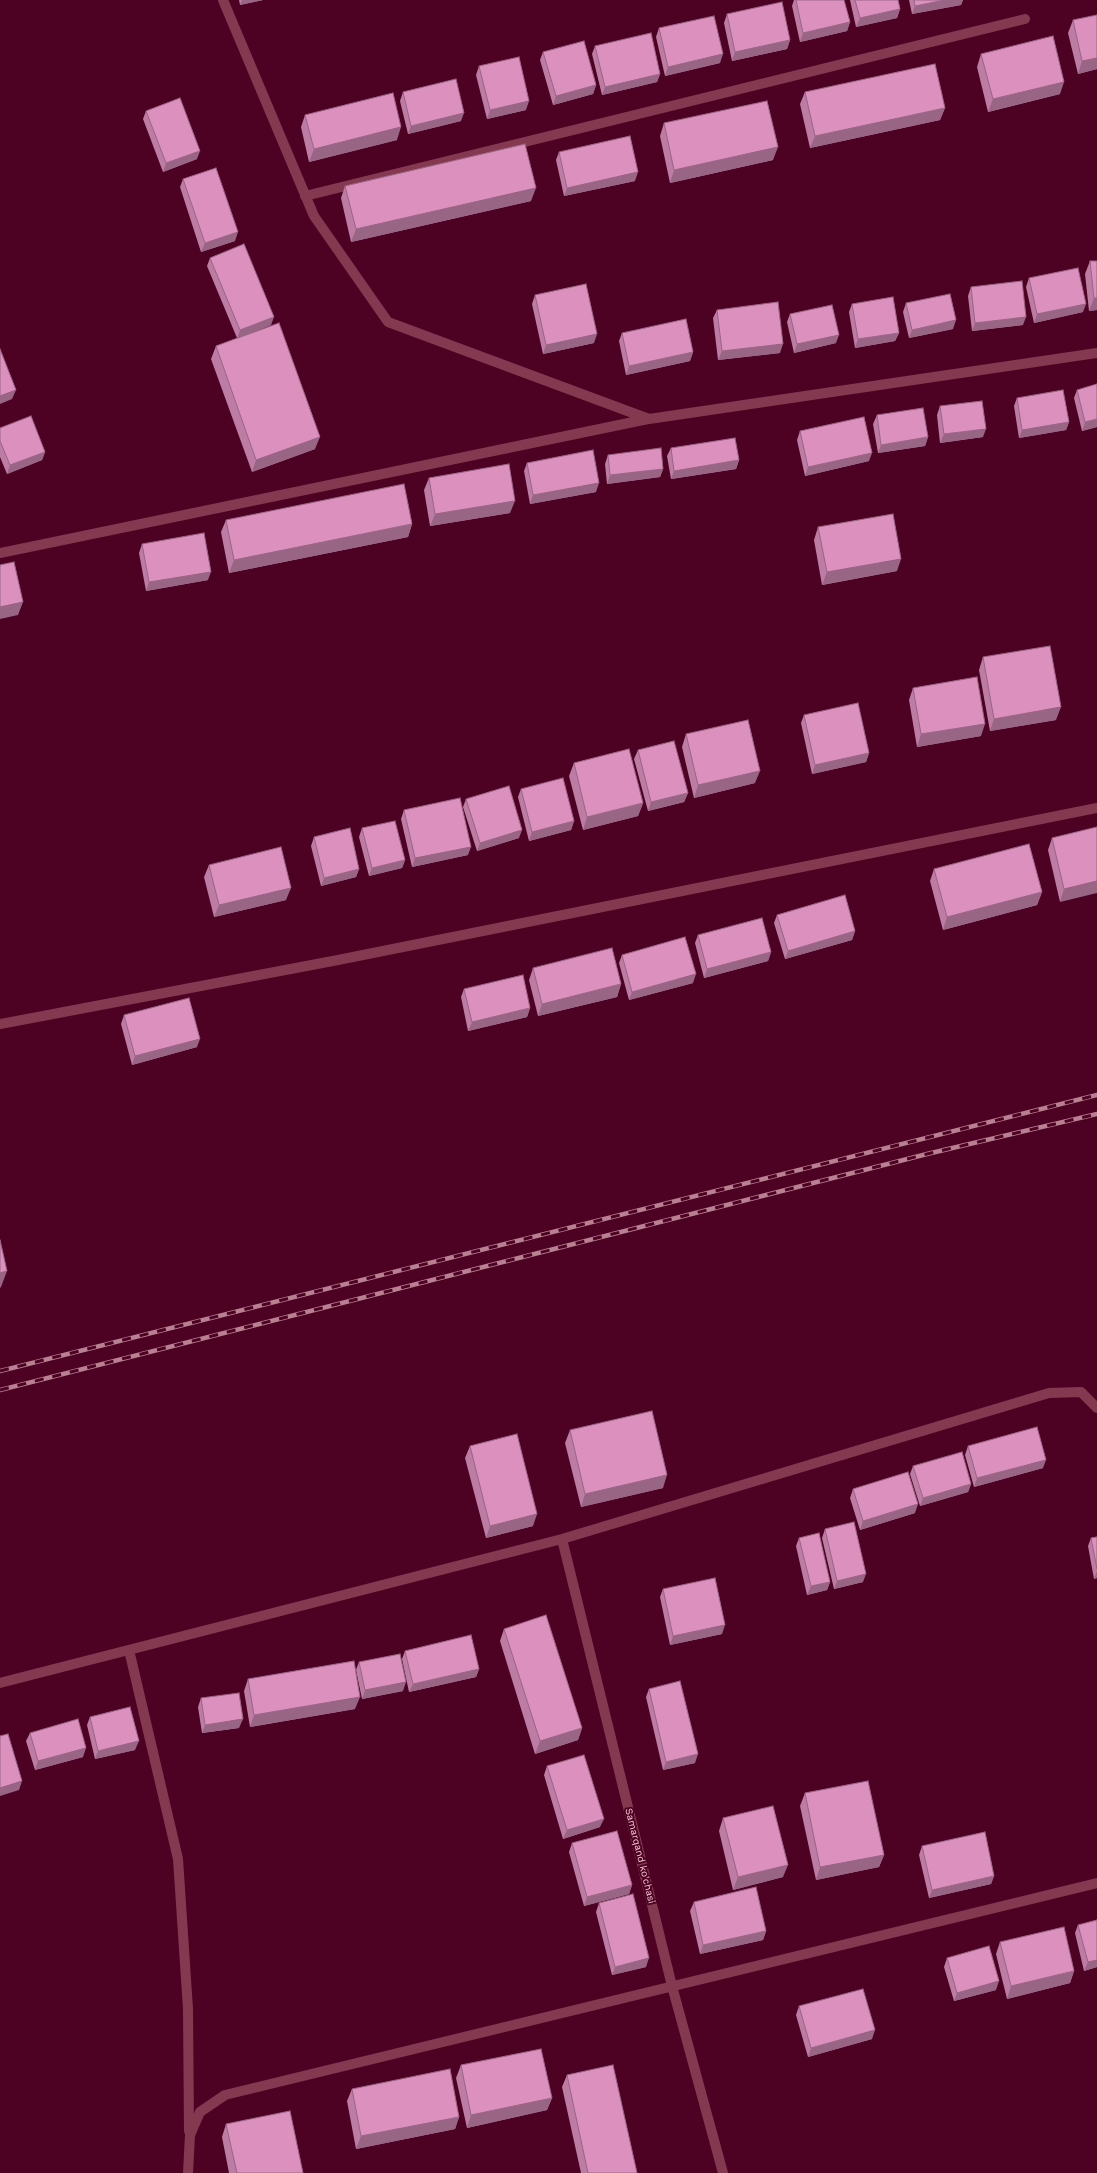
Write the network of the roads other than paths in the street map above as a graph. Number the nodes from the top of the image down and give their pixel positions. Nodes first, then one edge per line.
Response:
1 (223, 0) edge
2 (1025, 19) dead end
3 (305, 196) junction
4 (1097, 353) edge
5 (649, 419) junction
6 (0, 553) edge
7 (1097, 808) edge
8 (0, 1024) edge
9 (1097, 1408) edge
10 (562, 1539) junction
11 (130, 1650) junction
12 (0, 1683) edge
13 (1097, 1883) edge
14 (672, 1986) junction
15 (190, 2135) junction
16 (188, 2173) edge
17 (722, 2173) edge

1 - 3 street
2 - 3 street
3 - 5 street
4 - 5 street
5 - 6 street
7 - 8 street
9 - 10 street
10 - 11 street
10 - 14 street, Samarqand ko'chasi
11 - 12 street
11 - 15 street
13 - 14 street
14 - 15 street
14 - 17 street, Samarqand ko'chasi
15 - 16 street

